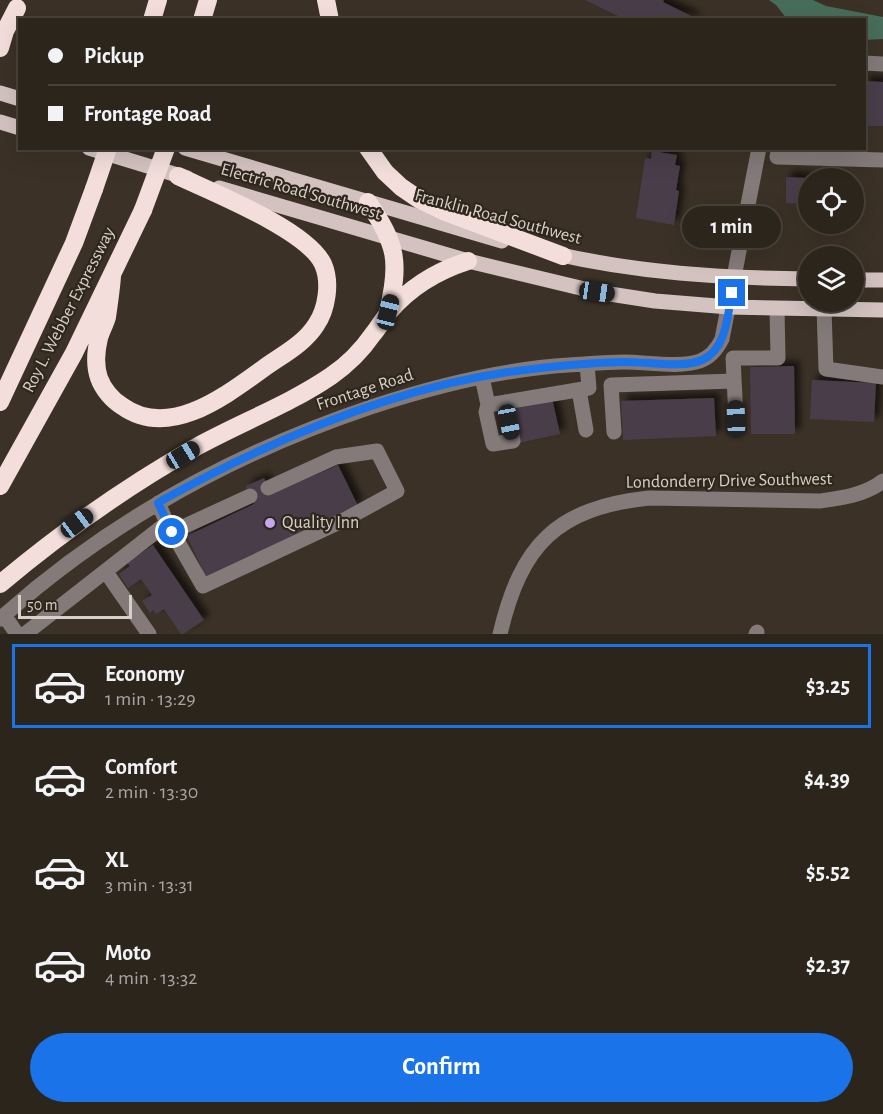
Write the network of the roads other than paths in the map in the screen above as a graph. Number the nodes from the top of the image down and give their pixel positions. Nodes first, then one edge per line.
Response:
1 (158, 0) edge
2 (207, 0) edge
3 (326, 0) edge
4 (20, 4) edge
5 (153, 18) edge
6 (202, 18) edge
7 (330, 18) edge
8 (0, 28) edge
9 (0, 48) edge
10 (866, 63) edge
11 (883, 63) edge
12 (0, 93) edge
13 (18, 98) edge
14 (0, 122) edge
15 (18, 127) edge
16 (95, 150) edge
17 (107, 150) edge
18 (165, 150) edge
19 (192, 150) edge
20 (369, 150) edge
21 (759, 150) edge
22 (779, 150) edge
23 (883, 160) edge
24 (178, 176) junction
25 (368, 202) junction
26 (390, 238) junction
27 (563, 256) junction
28 (468, 261) junction
29 (112, 276) junction
30 (734, 278) junction
31 (798, 279) edge
32 (864, 280) edge
33 (883, 280) edge
34 (729, 307) junction
35 (777, 309) junction
36 (798, 309) edge
37 (864, 310) edge
38 (883, 310) edge
39 (388, 312) junction
40 (824, 312) edge
41 (707, 357) junction
42 (654, 363) junction
43 (586, 364) junction
44 (482, 377) junction
45 (883, 377) edge
46 (727, 381) junction
47 (656, 382) junction
48 (579, 390) junction
49 (0, 402) edge
50 (505, 402) junction
51 (488, 405) junction
52 (736, 418) dead end
53 (586, 430) dead end
54 (614, 432) dead end
55 (883, 481) edge
56 (0, 486) edge
57 (268, 488) dead end
58 (250, 496) dead end
59 (158, 503) junction
60 (169, 527) junction
61 (106, 572) junction
62 (0, 584) edge
63 (2, 617) edge
64 (17, 634) edge
65 (25, 634) edge
66 (149, 634) edge
67 (501, 634) edge

1 - 5 highway
2 - 6 highway
3 - 7 highway
4 - 8 highway
4 - 9 highway
10 - 11 street
12 - 13 main road
14 - 15 main road
16 - 24 main road, Electric Road Southwest
17 - 49 highway, Roy L. Webber Expressway, bridge
18 - 29 highway, Roy L. Webber Expressway, bridge
19 - 25 main road, Franklin Road Southwest
20 - 27 highway
21 - 30 street
22 - 23 street
24 - 26 main road, Electric Road Southwest
24 - 29 highway
25 - 26 highway
25 - 27 main road, Franklin Road Southwest
26 - 28 main road, Electric Road Southwest
26 - 39 highway
27 - 30 main road, Franklin Road Southwest
28 - 34 main road
28 - 39 highway
29 - 56 highway, Roy L. Webber Expressway
30 - 31 main road, Franklin Road Southwest
30 - 34 street
32 - 33 main road
34 - 35 main road
34 - 41 street
35 - 36 main road
35 - 46 street
37 - 38 main road
39 - 62 highway
40 - 45 street
41 - 42 street, Frontage Road
41 - 46 street
42 - 43 street, Frontage Road
42 - 47 street
43 - 44 street, Frontage Road
43 - 48 street
44 - 51 street
44 - 59 street, Frontage Road
46 - 47 street
46 - 52 street
47 - 54 street
48 - 50 street
48 - 53 street
50 - 51 street
50 - 51 street
55 - 67 street, Londonderry Drive Southwest
57 - 60 street
58 - 60 street
59 - 60 street
59 - 63 street, Frontage Road
60 - 61 street
61 - 65 street
61 - 66 street
63 - 64 street

